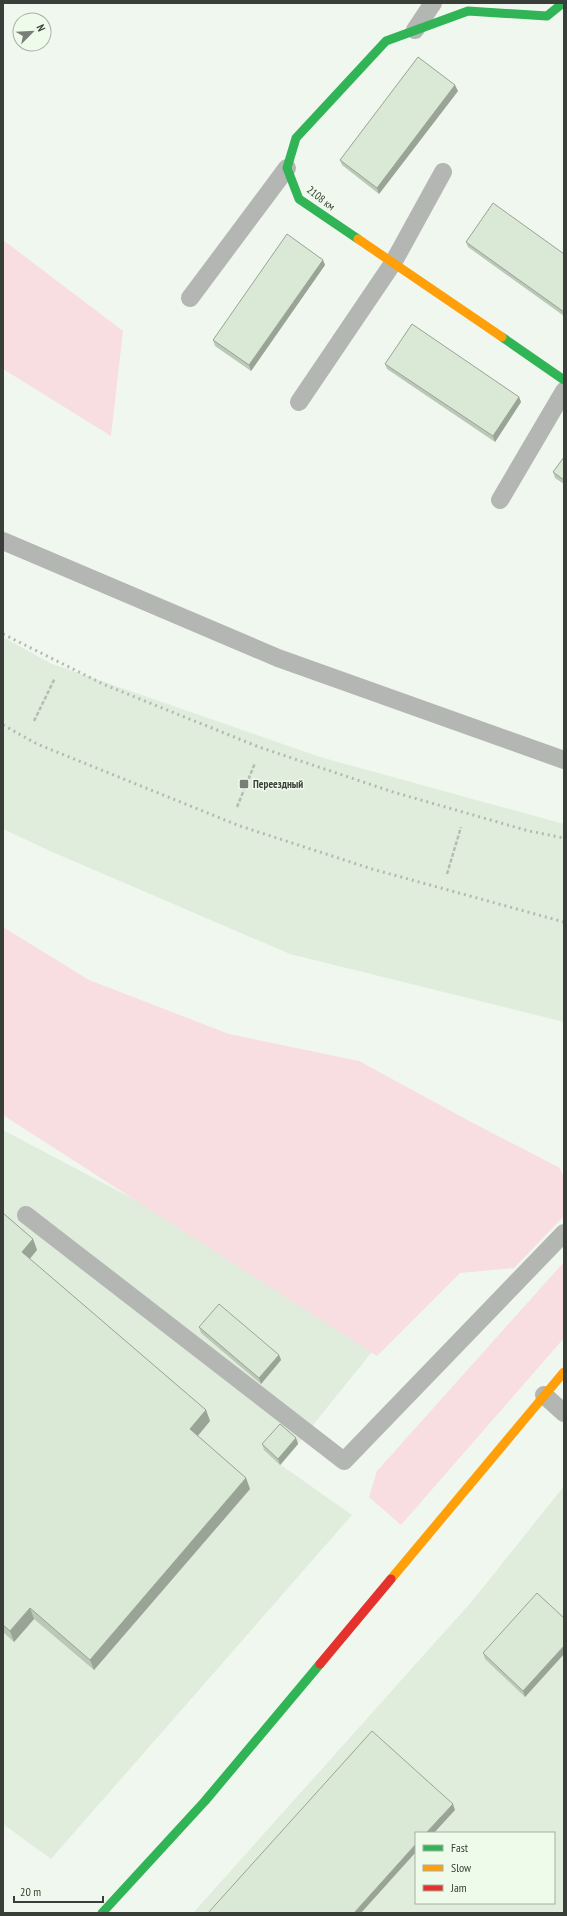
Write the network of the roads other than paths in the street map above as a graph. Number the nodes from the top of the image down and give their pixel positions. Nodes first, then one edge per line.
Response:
1 (433, 3) edge
2 (563, 3) edge
3 (415, 30) junction
4 (287, 168) junction
5 (443, 172) dead end
6 (393, 263) junction
7 (190, 298) dead end
8 (564, 380) edge
9 (564, 391) edge
10 (299, 402) dead end
11 (500, 500) dead end
12 (3, 541) edge
13 (564, 760) edge
14 (26, 1215) dead end
15 (564, 1233) edge
16 (564, 1372) edge
17 (544, 1395) junction
18 (564, 1413) edge
19 (102, 1913) edge

1 - 3 lane
2 - 3 street
3 - 4 street
4 - 6 street, 2108 км
4 - 7 lane
5 - 6 lane
6 - 8 street, 2108 км
6 - 10 lane
9 - 11 lane
12 - 13 lane
14 - 15 lane
16 - 17 street
17 - 18 lane
17 - 19 street

